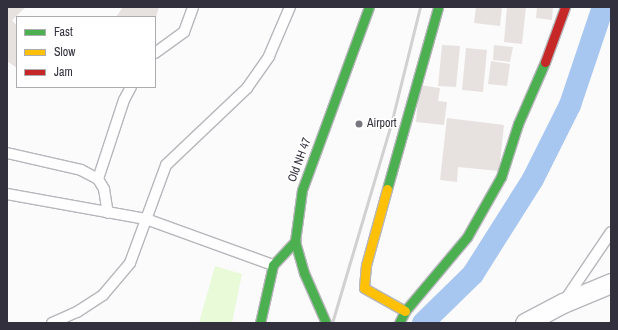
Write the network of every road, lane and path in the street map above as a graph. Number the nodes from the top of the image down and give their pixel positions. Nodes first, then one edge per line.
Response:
1 (193, 7) edge
2 (290, 7) edge
3 (369, 7) edge
4 (438, 7) edge
5 (565, 7) edge
6 (156, 52) edge
7 (130, 88) edge
8 (7, 153) edge
9 (98, 178) junction
10 (7, 194) edge
11 (108, 212) junction
12 (146, 219) junction
13 (611, 232) edge
14 (295, 241) junction
15 (273, 265) junction
16 (611, 283) edge
17 (563, 303) junction
18 (405, 311) junction
19 (52, 323) edge
20 (260, 323) edge
21 (326, 323) edge
22 (399, 323) edge
23 (525, 323) edge

1 - 6 lane
2 - 12 lane
3 - 14 street, Old NH 47
4 - 18 street
5 - 18 street
7 - 9 lane
8 - 9 lane
9 - 11 lane
10 - 11 lane
11 - 12 lane
12 - 15 lane
12 - 19 lane
13 - 17 lane
14 - 15 street
14 - 21 street, Old NH 47
15 - 20 street
16 - 17 street
17 - 23 street
18 - 22 street

